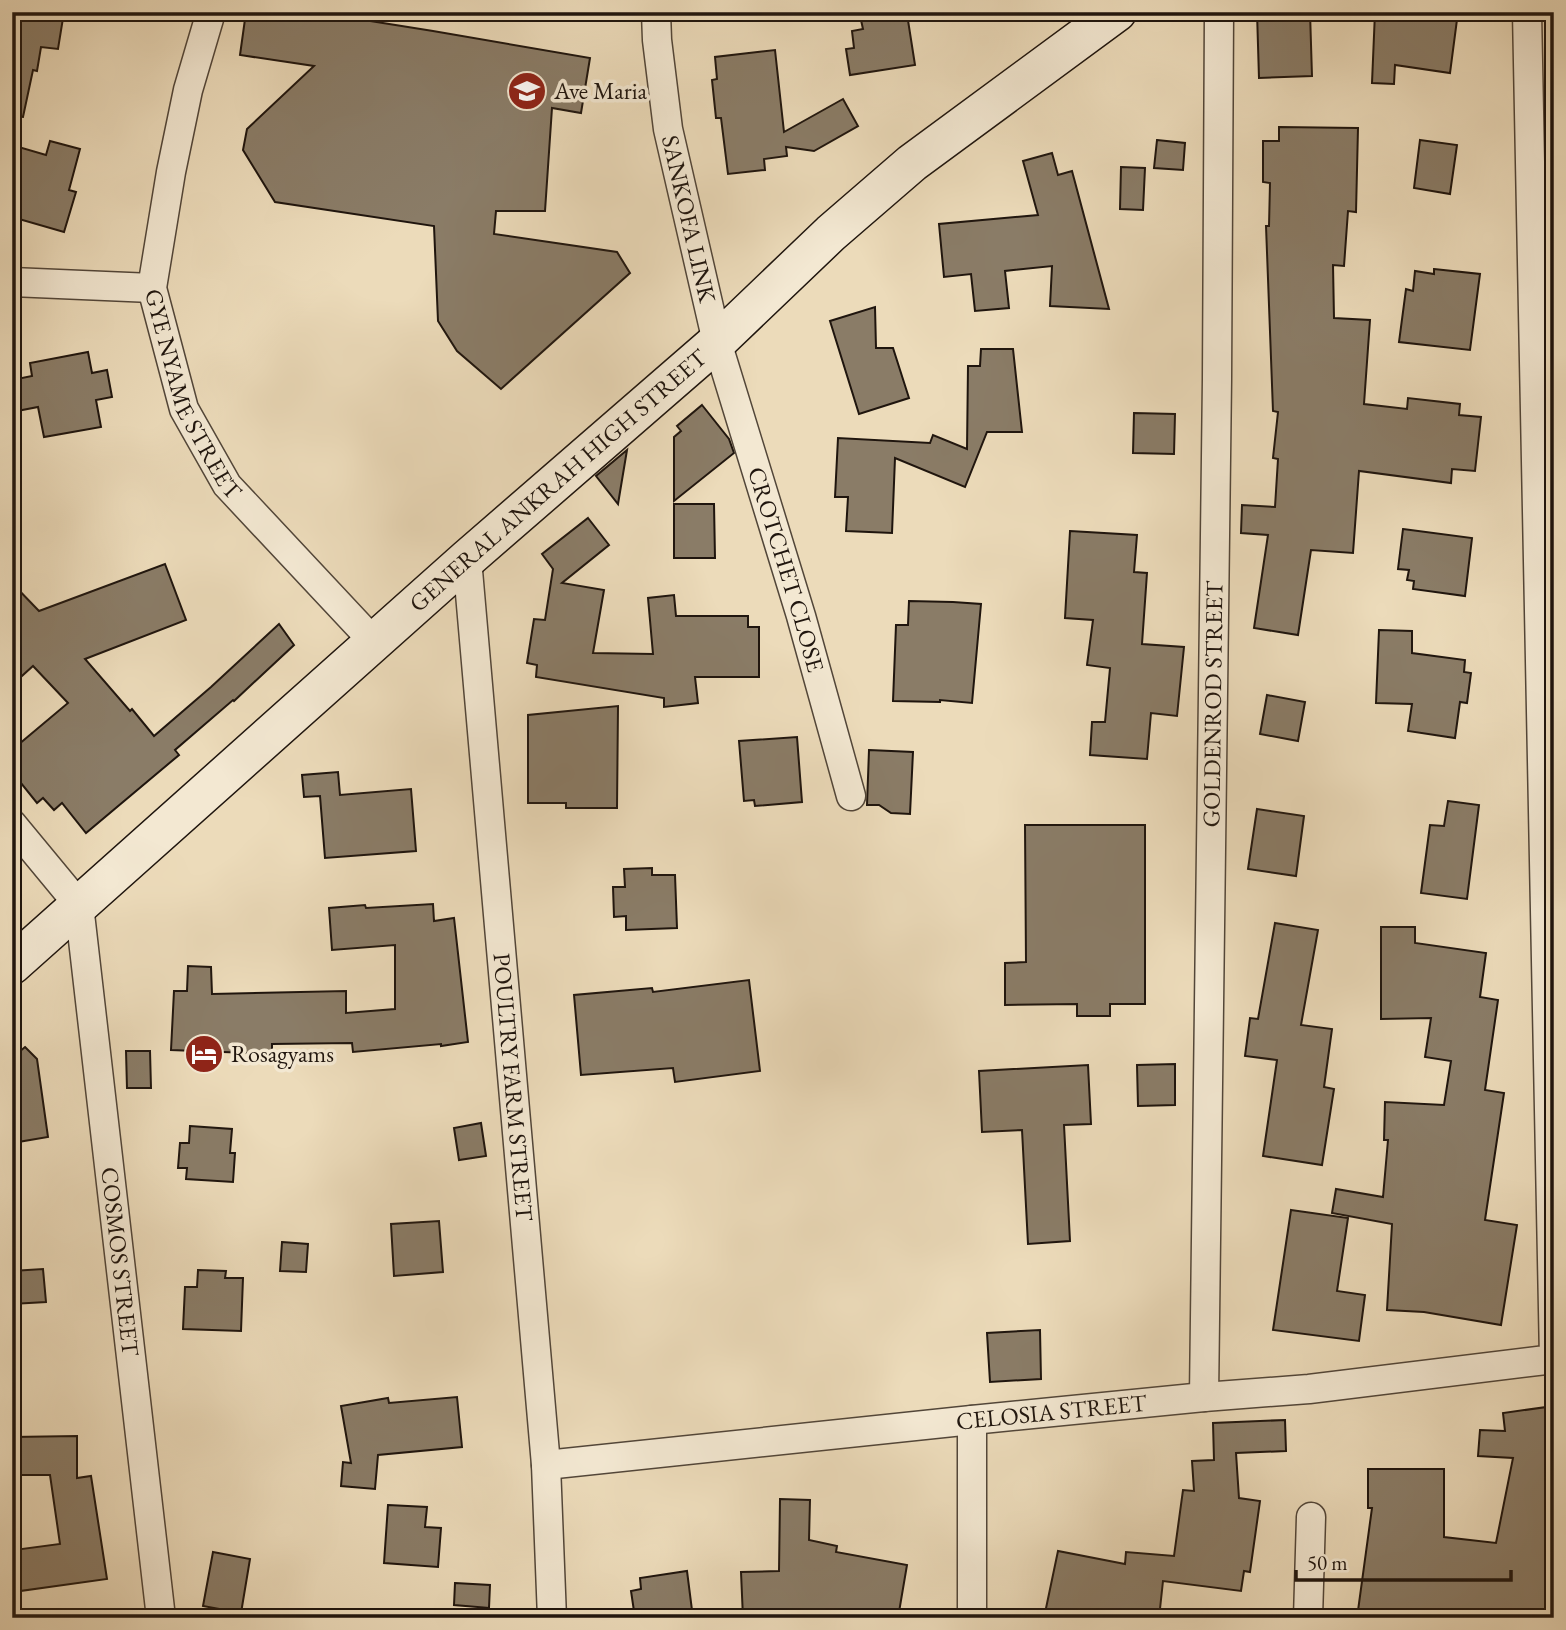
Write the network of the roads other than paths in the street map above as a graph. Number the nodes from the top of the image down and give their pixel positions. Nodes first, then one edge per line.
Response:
1 (211, 12) edge
2 (656, 12) edge
3 (1117, 12) edge
4 (1219, 12) edge
5 (1527, 12) edge
6 (12, 282) edge
7 (152, 288) junction
8 (717, 342) junction
9 (467, 559) junction
10 (374, 642) junction
11 (851, 796) dead end
12 (12, 824) edge
13 (79, 905) junction
14 (12, 965) edge
15 (1554, 1359) edge
16 (1204, 1397) junction
17 (972, 1420) junction
18 (547, 1465) junction
19 (1311, 1517) dead end
20 (162, 1618) edge
21 (552, 1618) edge
22 (972, 1618) edge
23 (1308, 1618) edge

1 - 7 street, GYE NYAME STREET
2 - 8 street, SANKOFA LINK
3 - 8 main road, GENERAL ANKRAH HIGH STREET
4 - 16 street, GOLDENROD STREET
5 - 15 street
6 - 7 street
7 - 10 street, GYE NYAME STREET
8 - 9 main road, GENERAL ANKRAH HIGH STREET
8 - 11 street, CROTCHET CLOSE
9 - 10 main road, GENERAL ANKRAH HIGH STREET
9 - 18 street, POULTRY FARM STREET
10 - 13 main road, GENERAL ANKRAH HIGH STREET
12 - 13 street
13 - 14 main road, GENERAL ANKRAH HIGH STREET
13 - 20 street, COSMOS STREET
15 - 16 street, CELOSIA STREET
16 - 17 street, CELOSIA STREET
17 - 18 street, CELOSIA STREET
17 - 22 street
18 - 21 street, POULTRY FARM STREET
19 - 23 street

